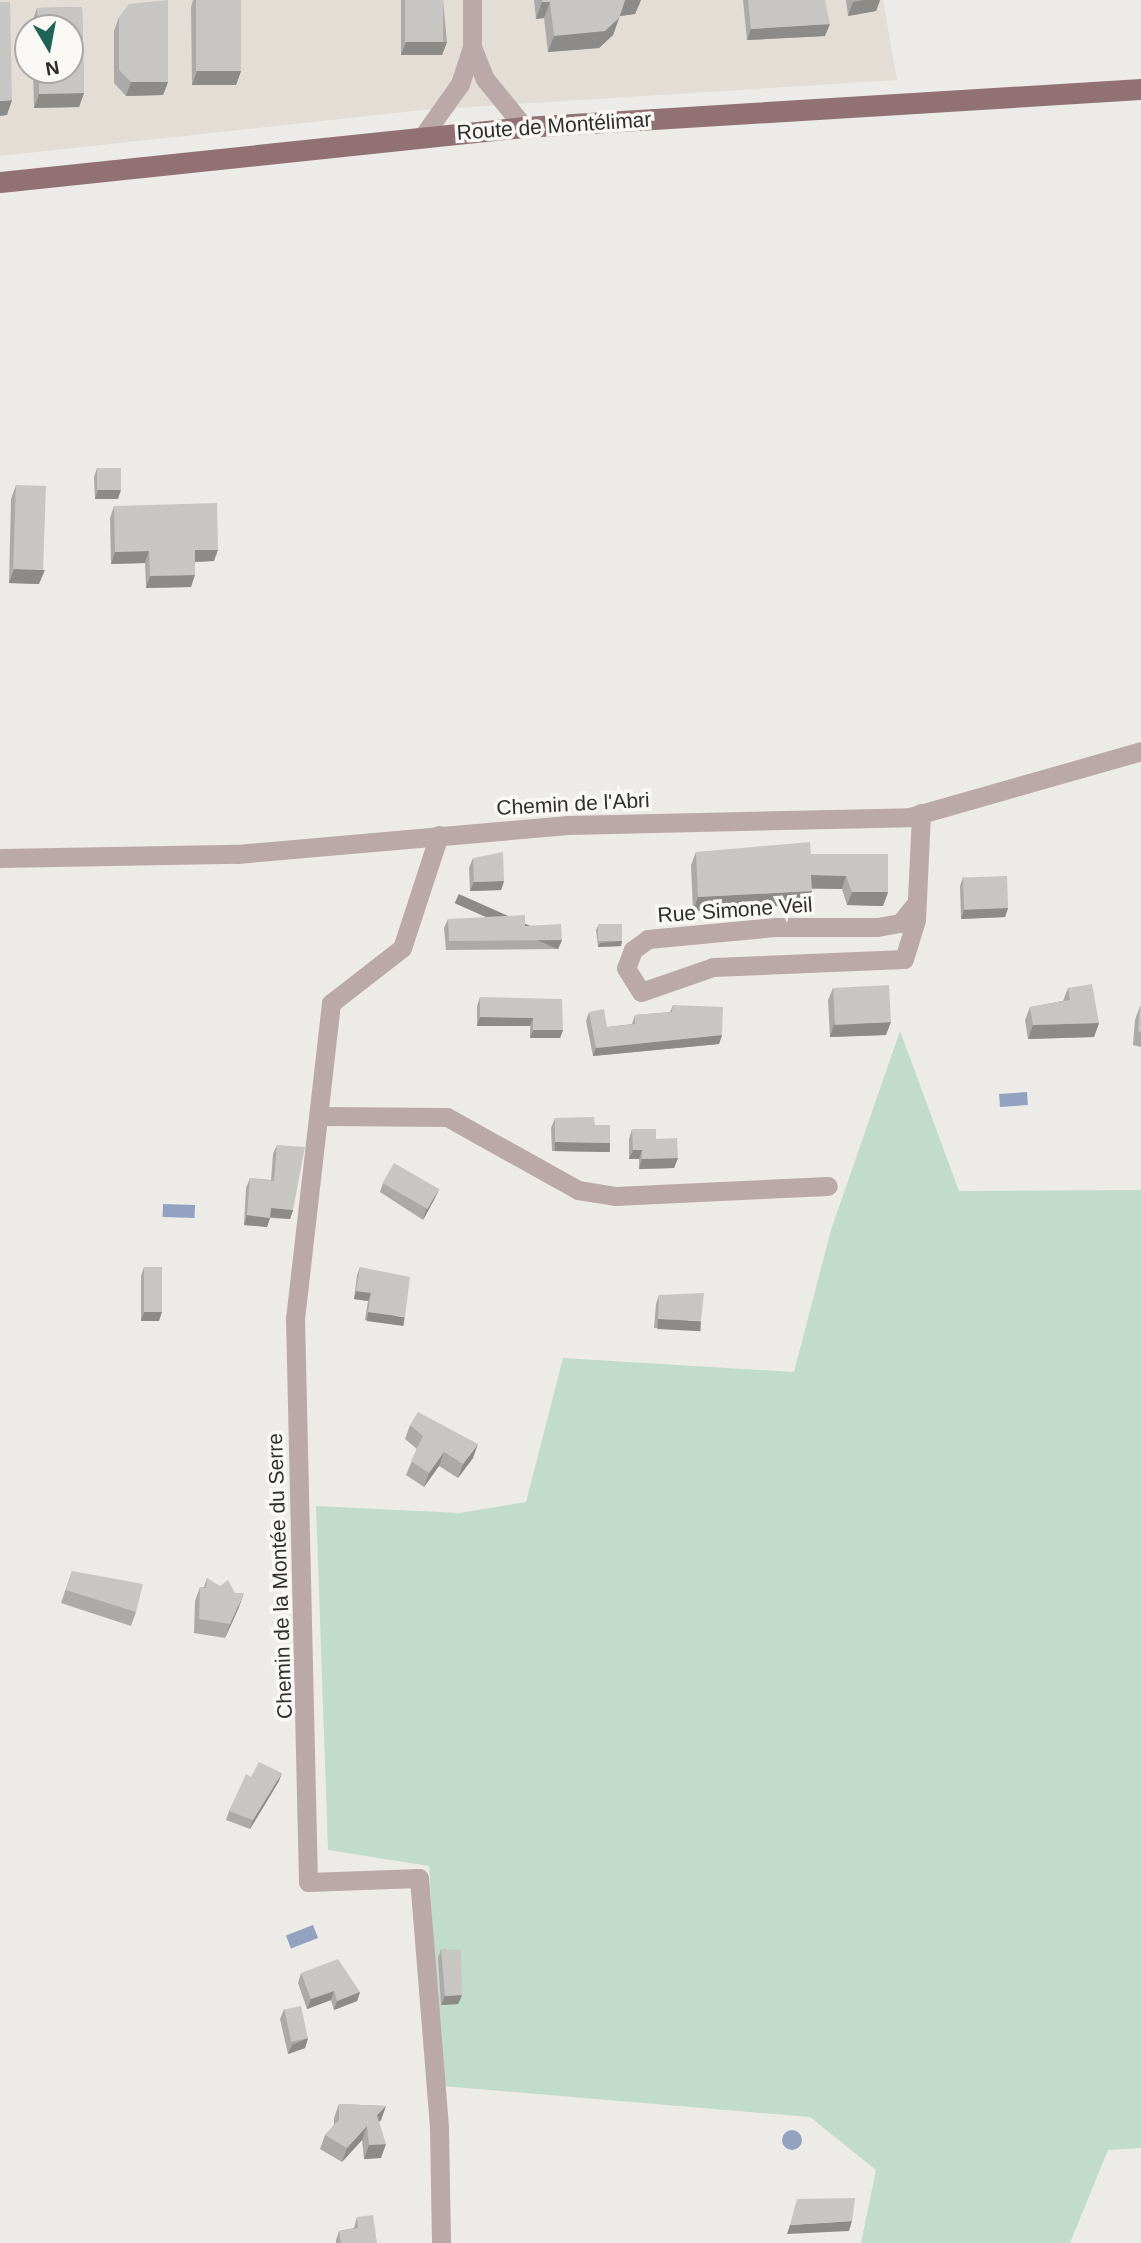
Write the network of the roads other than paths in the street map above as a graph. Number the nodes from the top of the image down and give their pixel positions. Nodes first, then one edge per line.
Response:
1 (472, 0) edge
2 (472, 47) junction
3 (1141, 79) edge
4 (1108, 88) junction
5 (1141, 89) edge
6 (524, 127) junction
7 (423, 136) junction
8 (0, 182) edge
9 (1141, 751) edge
10 (921, 813) junction
11 (439, 835) junction
12 (0, 858) edge
13 (914, 906) junction
14 (322, 1116) junction
15 (828, 1186) dead end
16 (441, 2243) edge

1 - 2 street
2 - 6 street
2 - 7 street
3 - 4 main road, Route de Montélimar
4 - 5 main road, Route de Montélimar
4 - 6 main road, Route de Montélimar
6 - 7 main road, Route de Montélimar
7 - 8 main road, Route de Montélimar
9 - 10 street, Chemin de l'Abri
10 - 11 street, Chemin de l'Abri
10 - 13 street, Rue Simone Veil
11 - 12 street, Chemin de l'Abri
11 - 14 street, Chemin de la Montée du Serre
13 - 13 street, Rue Simone Veil
14 - 15 street
14 - 16 street, Chemin de la Montée du Serre

